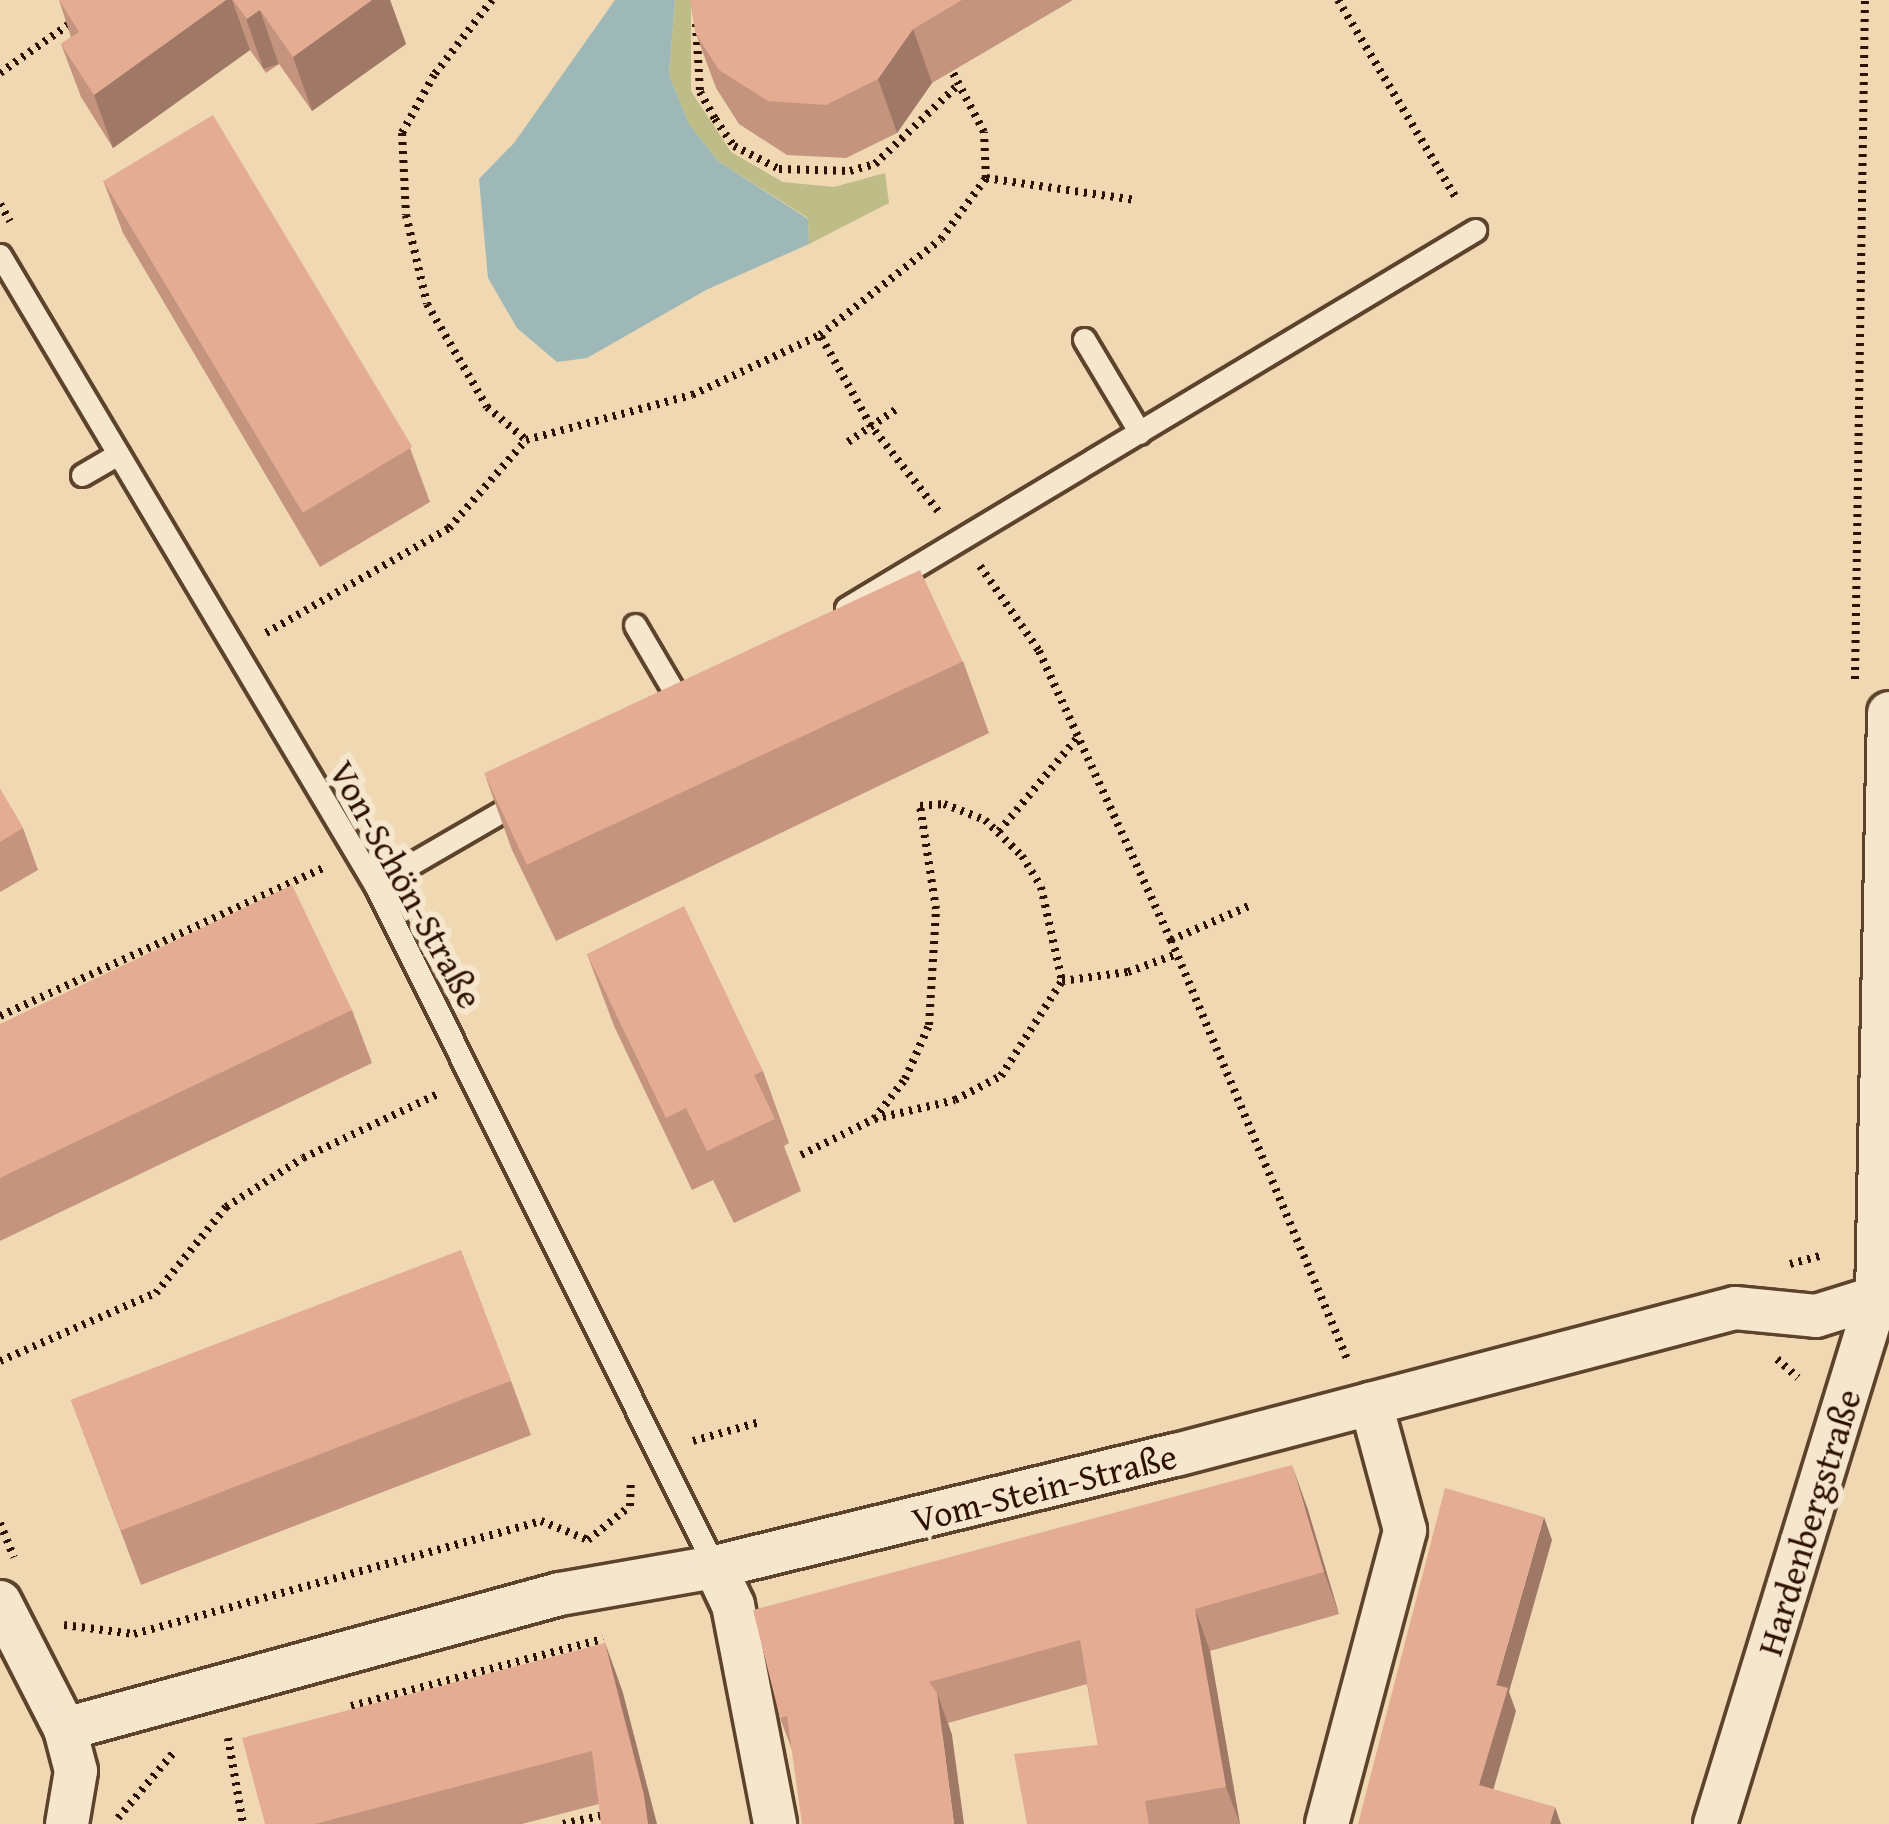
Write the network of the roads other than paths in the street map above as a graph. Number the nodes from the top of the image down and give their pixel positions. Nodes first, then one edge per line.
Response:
1 (1474, 230) road end
2 (0, 255) edge
3 (1084, 339) dead end
4 (1140, 433) junction
5 (118, 454) junction
6 (82, 475) dead end
7 (822, 622) edge
8 (635, 625) dead end
9 (1889, 713) edge
10 (662, 717) edge
11 (539, 789) edge
12 (375, 885) junction
13 (1887, 948) edge
14 (1881, 1273) edge
15 (1364, 1392) junction
16 (715, 1567) junction
17 (0, 1602) edge
18 (65, 1730) junction
19 (67, 1824) edge
20 (775, 1824) edge
21 (1327, 1824) edge
22 (1715, 1824) edge

1 - 4 lane
2 - 5 lane, Von-Schön-Straße
3 - 4 lane
4 - 7 lane
5 - 6 lane
5 - 12 lane, Von-Schön-Straße
8 - 10 lane
9 - 13 street, Hardenbergstraße
11 - 12 lane
12 - 16 lane, Von-Schön-Straße
13 - 14 street, Hardenbergstraße
14 - 15 street, Vom-Stein-Straße
14 - 22 street, Hardenbergstraße
15 - 16 street, Vom-Stein-Straße
15 - 21 street
16 - 18 street, Vom-Stein-Straße
16 - 20 street
17 - 18 street
18 - 19 street

